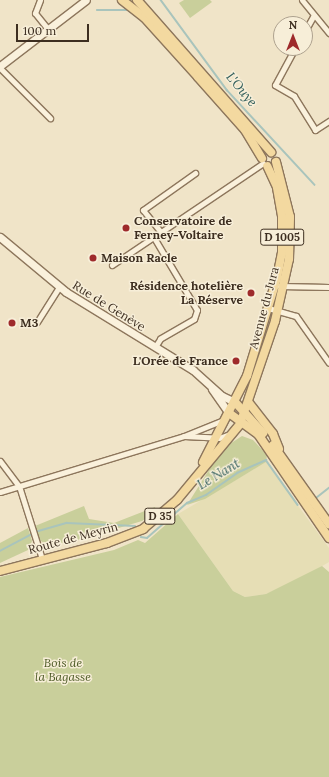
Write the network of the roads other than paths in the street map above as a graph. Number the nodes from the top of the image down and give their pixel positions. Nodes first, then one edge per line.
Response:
1 (40, 0) edge
2 (86, 0) edge
3 (122, 0) edge
4 (137, 0) edge
5 (302, 0) edge
6 (314, 15) joint
7 (48, 29) junction
8 (329, 33) edge
9 (291, 56) edge
10 (0, 67) edge
11 (50, 118) dead end
12 (329, 121) edge
13 (270, 152) junction
14 (264, 162) junction
15 (276, 162) junction
16 (195, 173) dead end
17 (160, 231) junction
18 (153, 236) junction
19 (0, 237) edge
20 (112, 265) dead end
21 (275, 285) junction
22 (59, 287) junction
23 (284, 287) junction
24 (329, 287) edge
25 (268, 308) junction
26 (278, 311) junction
27 (37, 322) dead end
28 (155, 347) junction
29 (329, 363) edge
30 (211, 387) junction
31 (236, 402) junction
32 (249, 402) junction
33 (229, 413) junction
34 (245, 413) junction
35 (221, 421) junction
36 (240, 424) junction
37 (232, 433) junction
38 (184, 436) junction
39 (212, 437) junction
40 (283, 459) junction
41 (0, 461) edge
42 (199, 472) junction
43 (19, 486) junction
44 (0, 492) edge
45 (329, 523) edge
46 (329, 538) edge
47 (42, 559) junction
48 (0, 571) edge

1 - 7 street
2 - 7 street
3 - 14 main road, Avenue du Jura / D 1005
4 - 13 main road, D 1005
5 - 6 street
6 - 8 street
7 - 10 street
9 - 12 street
10 - 11 street
13 - 14 main road
13 - 15 main road, D 1005
14 - 15 main road
14 - 17 street
14 - 21 main road, Avenue du Jura / D 1005
15 - 23 main road, Avenue du Jura / D 1005
16 - 17 street
17 - 18 street
18 - 20 street
18 - 28 street
19 - 22 street, Rue de Genève
21 - 23 street
21 - 25 main road, Avenue du Jura / D 1005
22 - 27 street
22 - 28 street, Rue de Genève
23 - 24 street
23 - 26 main road, Avenue du Jura / D 1005
25 - 26 street
25 - 31 main road, Avenue du Jura / D 1005
26 - 29 street
26 - 32 main road, Avenue du Jura / D 1005
28 - 30 street, Rue de Genève
30 - 31 street, Rue de Genève
30 - 33 street, Rue de Genève
31 - 33 main road, Avenue du Jura
31 - 34 main road
32 - 34 main road, Avenue du Jura / D 1005
32 - 40 main road
33 - 35 main road, Route de Meyrin / D 35
33 - 36 main road
34 - 36 main road, Avenue du Jura
34 - 40 main road
35 - 38 street
35 - 39 main road, Route de Meyrin / D 35
36 - 37 main road, Route de Meyrin / D 35
36 - 46 main road
37 - 39 street
37 - 42 main road, Route de Meyrin / D 35
38 - 39 street
38 - 43 street
39 - 42 main road, Route de Meyrin / D 35
40 - 45 main road
41 - 43 street
42 - 47 main road, Route de Meyrin / D 35
43 - 44 street
43 - 47 street
47 - 48 main road, Route de Meyrin / D 35

